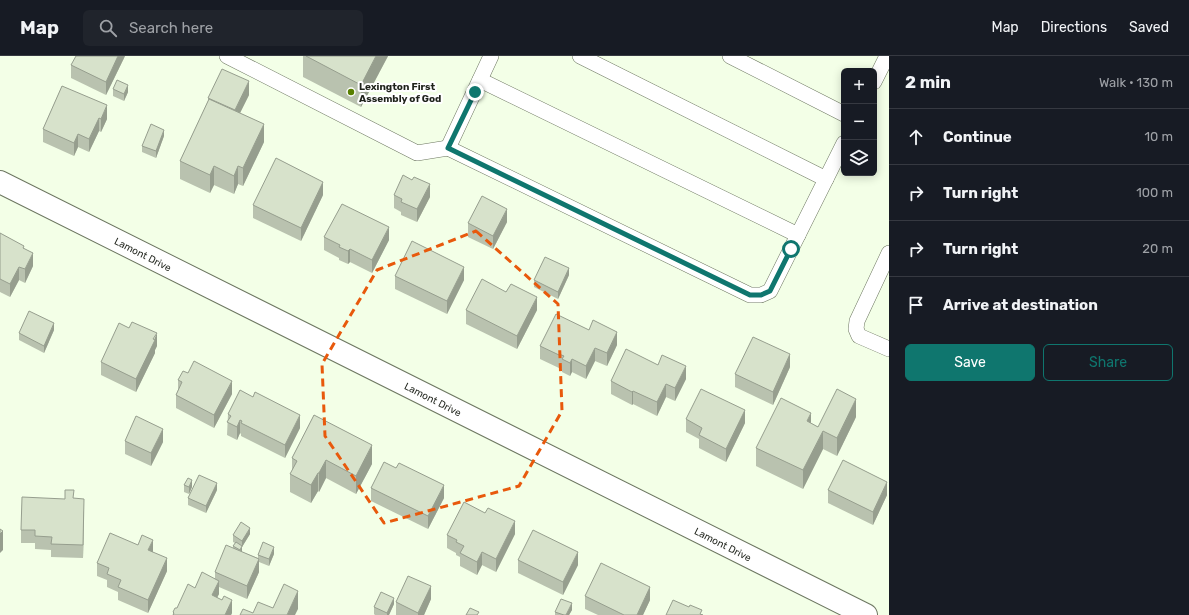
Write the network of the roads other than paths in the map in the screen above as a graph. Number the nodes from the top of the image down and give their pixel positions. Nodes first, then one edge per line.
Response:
1 (227, 56) edge
2 (491, 56) edge
3 (580, 56) edge
4 (730, 56) edge
5 (884, 57) edge
6 (877, 74) edge
7 (480, 80) junction
8 (841, 112) edge
9 (448, 148) junction
10 (841, 149) edge
11 (826, 179) junction
12 (0, 182) edge
13 (798, 234) junction
14 (889, 253) edge
15 (889, 349) edge
16 (866, 615) edge

1 - 9 lane
2 - 7 lane
3 - 11 lane
4 - 8 lane
5 - 6 lane
7 - 9 lane
7 - 13 lane
9 - 13 lane
10 - 11 lane
11 - 13 lane
12 - 16 street, Lamont Drive
14 - 15 lane

